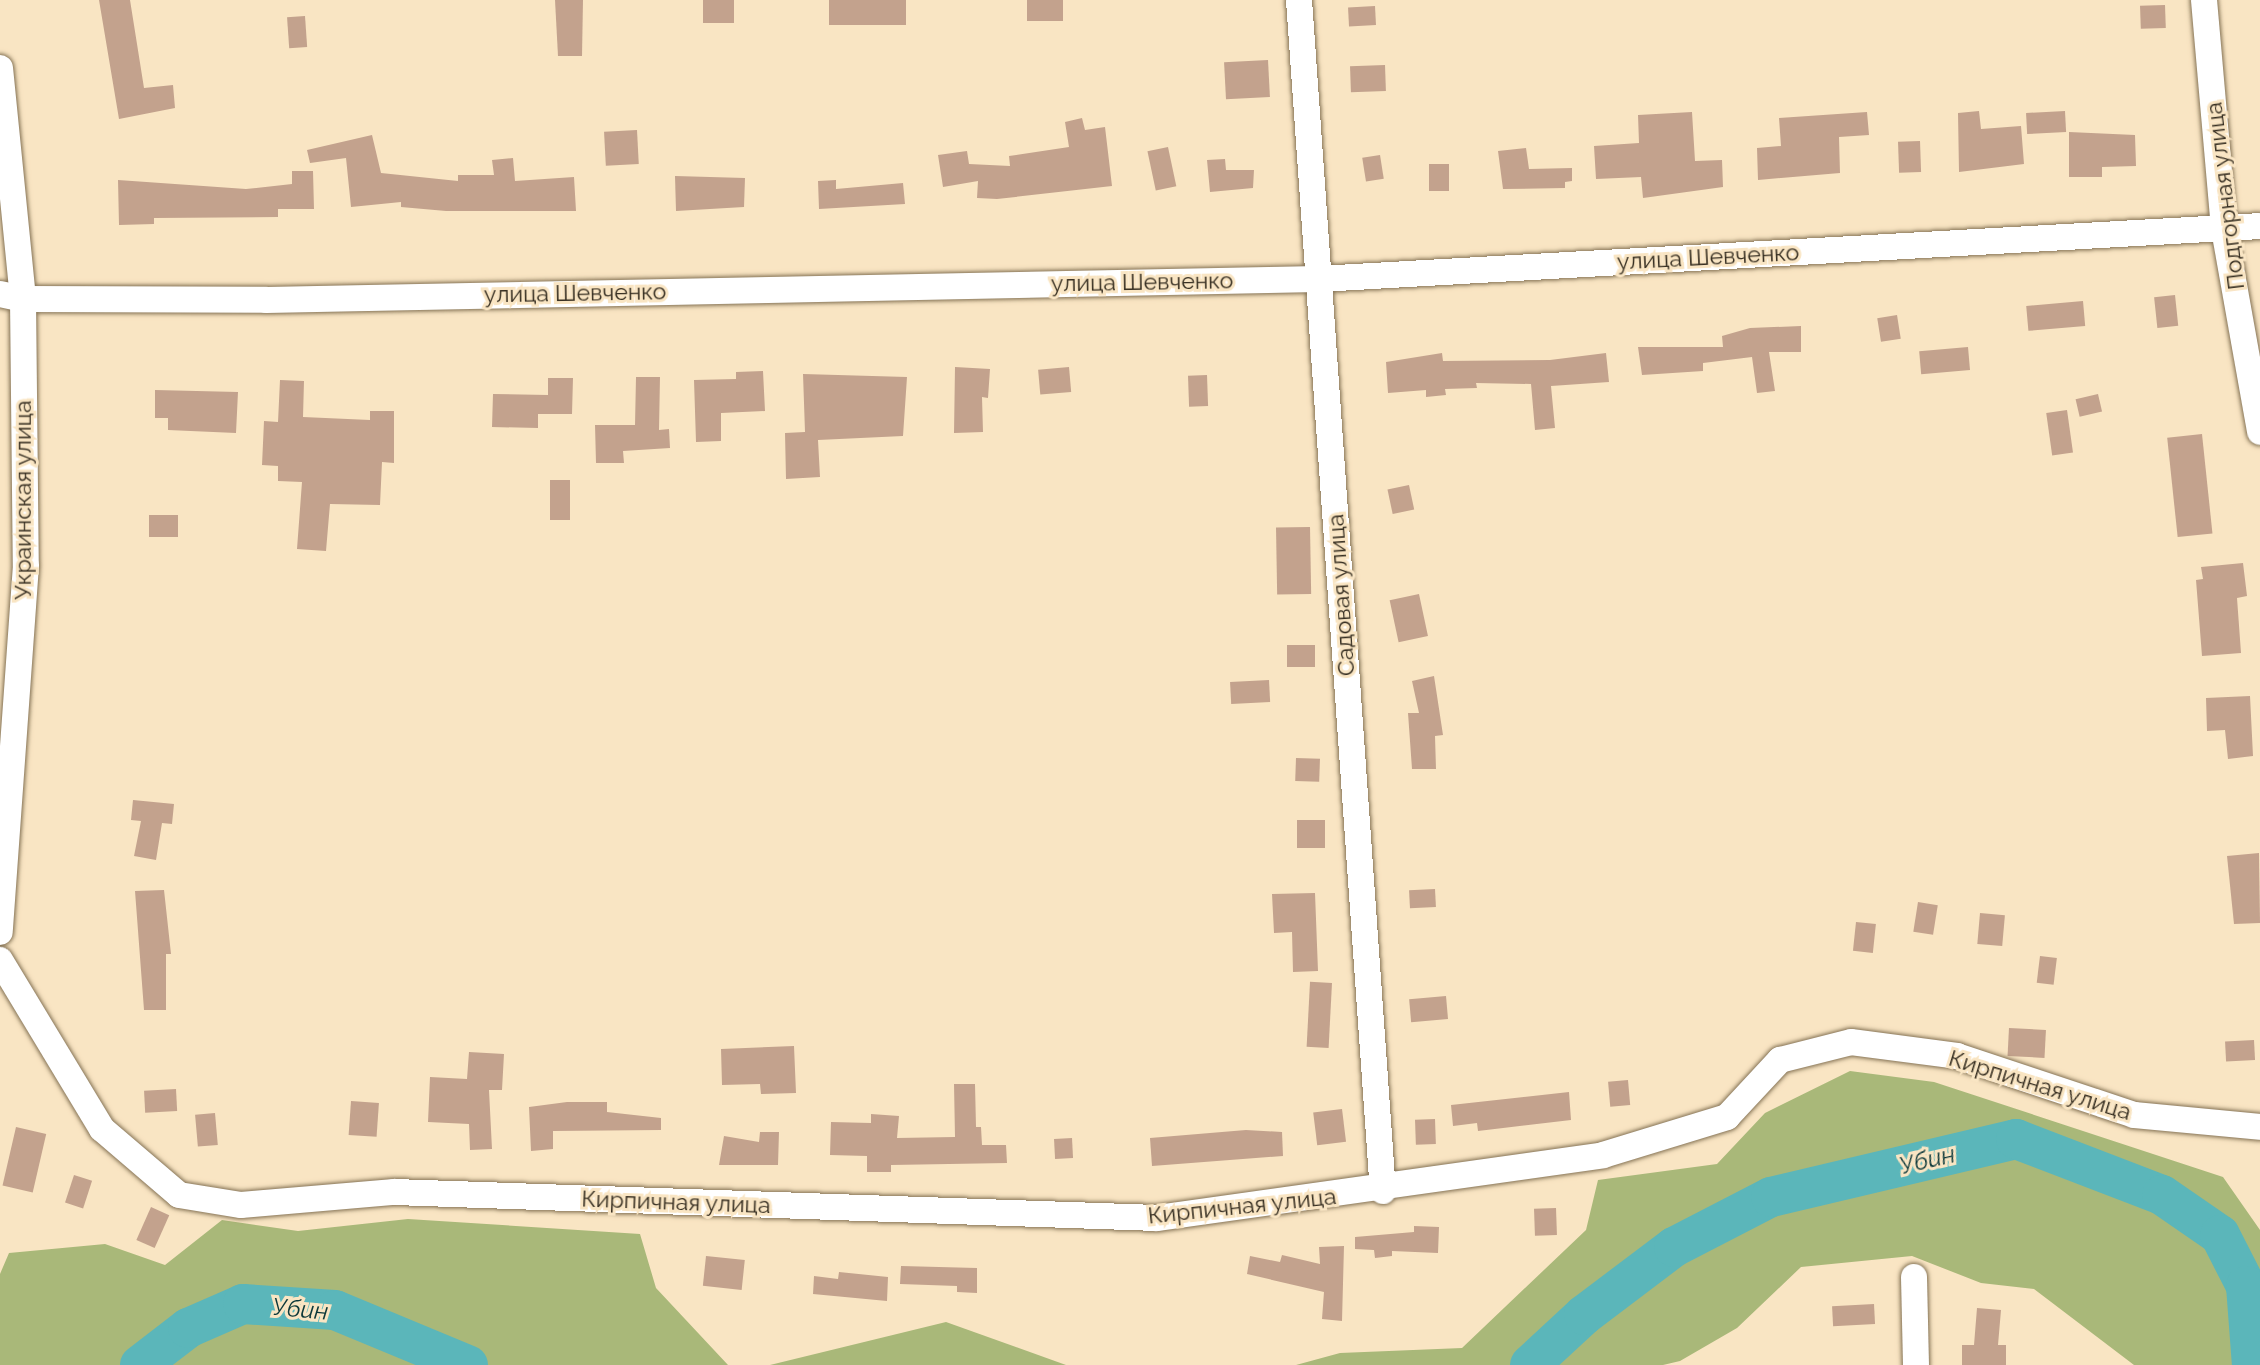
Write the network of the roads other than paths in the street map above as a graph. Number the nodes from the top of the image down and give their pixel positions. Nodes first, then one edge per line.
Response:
1 (1299, 0) edge
2 (2204, 0) edge
3 (0, 68) edge
4 (2260, 226) edge
5 (2224, 229) junction
6 (1319, 278) junction
7 (11, 296) edge
8 (2260, 432) edge
9 (0, 932) edge
10 (0, 960) edge
11 (2260, 1127) edge
12 (1382, 1191) junction
13 (1914, 1277) dead end
14 (1916, 1365) edge

1 - 6 street, Садовая улица
2 - 5 street, Подгорная улица
3 - 7 street, Украинская улица
4 - 5 street, улица Шевченко
5 - 6 street, улица Шевченко
5 - 8 street, Подгорная улица
6 - 7 street, улица Шевченко
6 - 12 street, Садовая улица
7 - 9 street, Украинская улица
10 - 12 street, Кирпичная улица
11 - 12 street, Кирпичная улица
13 - 14 street

